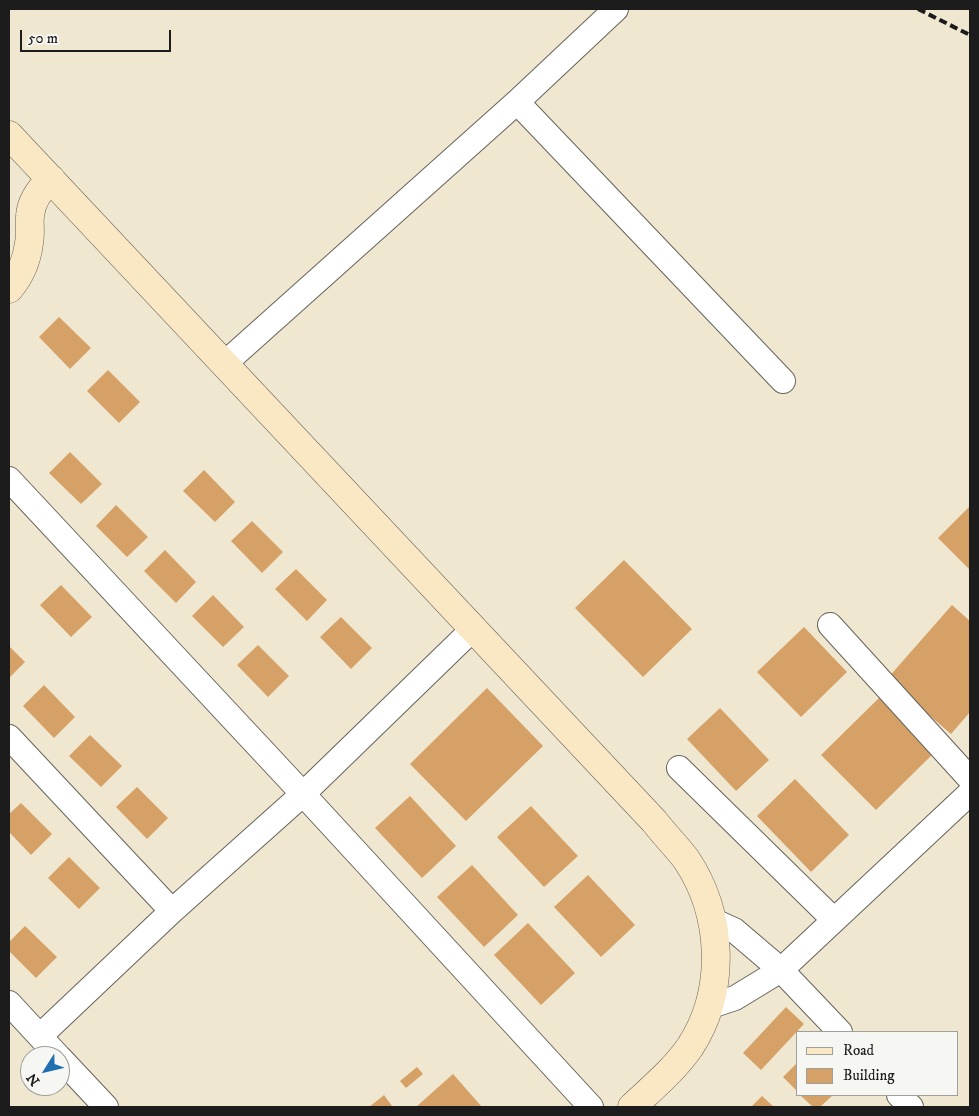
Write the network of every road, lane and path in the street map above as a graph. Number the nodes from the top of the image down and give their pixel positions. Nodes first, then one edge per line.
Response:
1 (616, 9) edge
2 (517, 102) junction
3 (9, 134) edge
4 (51, 179) junction
5 (9, 289) edge
6 (224, 364) junction
7 (783, 381) dead end
8 (9, 479) edge
9 (830, 625) dead end
10 (473, 629) junction
11 (9, 737) edge
12 (679, 768) dead end
13 (970, 779) edge
14 (970, 793) edge
15 (303, 794) junction
16 (172, 911) junction
17 (834, 919) junction
18 (712, 920) junction
19 (781, 970) junction
20 (9, 1003) edge
21 (708, 1007) junction
22 (839, 1031) edge
23 (40, 1036) junction
24 (49, 1046) edge
25 (70, 1069) edge
26 (900, 1096) edge
27 (106, 1107) edge
28 (591, 1107) edge
29 (632, 1107) edge
30 (911, 1107) edge

1 - 2 street
2 - 6 street
2 - 7 street
3 - 4 main road
4 - 5 main road
4 - 6 main road
6 - 10 main road
8 - 15 street
9 - 13 street
10 - 15 street
10 - 18 main road
11 - 16 street
12 - 17 street
14 - 17 street
15 - 16 street
15 - 28 street
16 - 23 street
17 - 19 street
18 - 19 street
18 - 21 main road
19 - 21 street
19 - 22 street
20 - 23 street
21 - 29 main road
23 - 24 street
25 - 27 street
26 - 30 street

